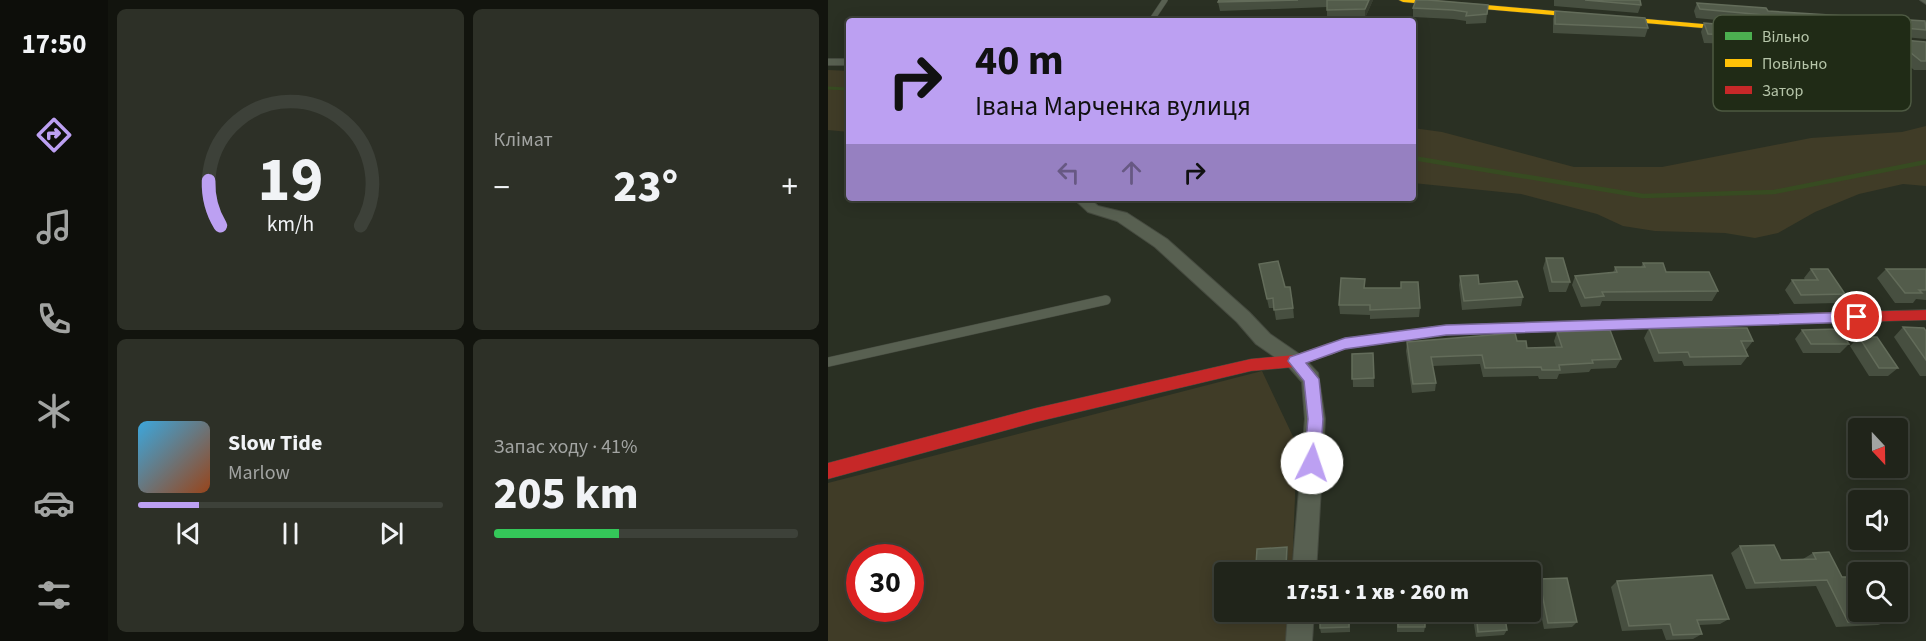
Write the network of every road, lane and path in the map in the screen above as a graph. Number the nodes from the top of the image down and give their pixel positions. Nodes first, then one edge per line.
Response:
1 (1165, 0) edge
2 (1403, 0) edge
3 (1153, 18) edge
4 (1713, 26) edge
5 (828, 62) edge
6 (846, 62) edge
7 (1084, 201) edge
8 (1106, 300) dead end
9 (1926, 315) edge
10 (1295, 361) junction
11 (828, 362) edge
12 (828, 471) edge
13 (1305, 562) edge
14 (1300, 622) edge
15 (1299, 641) edge

1 - 3 lane
2 - 4 street
5 - 6 street
7 - 10 street
8 - 11 lane
9 - 10 street
10 - 12 street
10 - 13 street
14 - 15 street

